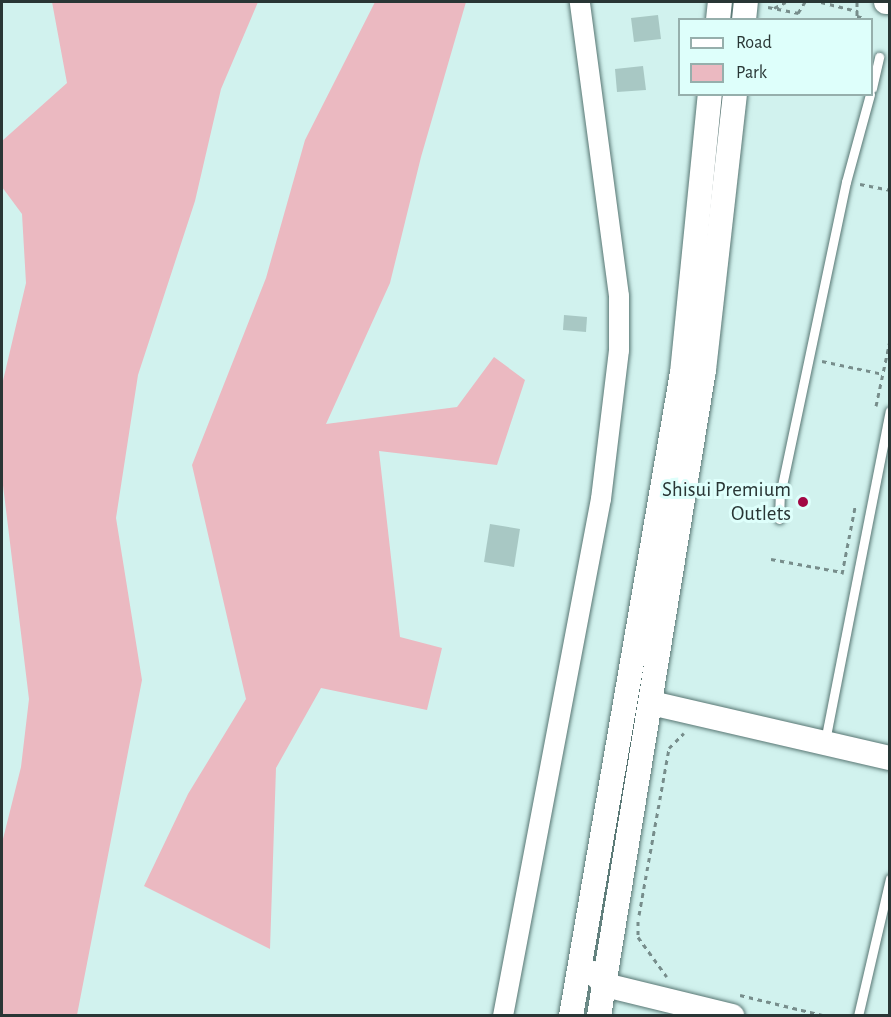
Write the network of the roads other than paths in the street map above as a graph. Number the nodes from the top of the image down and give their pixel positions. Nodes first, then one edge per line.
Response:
1 (580, 2) edge
2 (720, 2) edge
3 (757, 4) edge
4 (718, 18) edge
5 (746, 18) edge
6 (879, 57) dead end
7 (873, 84) edge
8 (710, 96) edge
9 (735, 96) edge
10 (869, 96) edge
11 (890, 411) edge
12 (779, 519) dead end
13 (651, 703) junction
14 (825, 743) junction
15 (890, 758) edge
16 (890, 879) edge
17 (581, 954) junction
18 (605, 984) junction
19 (733, 1004) edge
20 (503, 1016) edge
21 (571, 1016) edge
22 (579, 1016) edge
23 (599, 1016) edge
24 (858, 1016) edge

1 - 20 street
2 - 4 street
3 - 5 street
6 - 7 lane
8 - 17 street
9 - 13 street
10 - 12 lane
11 - 14 lane
13 - 14 street
13 - 18 street
14 - 15 street
16 - 24 lane
17 - 18 street
17 - 21 street
18 - 19 street
18 - 22 street
18 - 23 street

